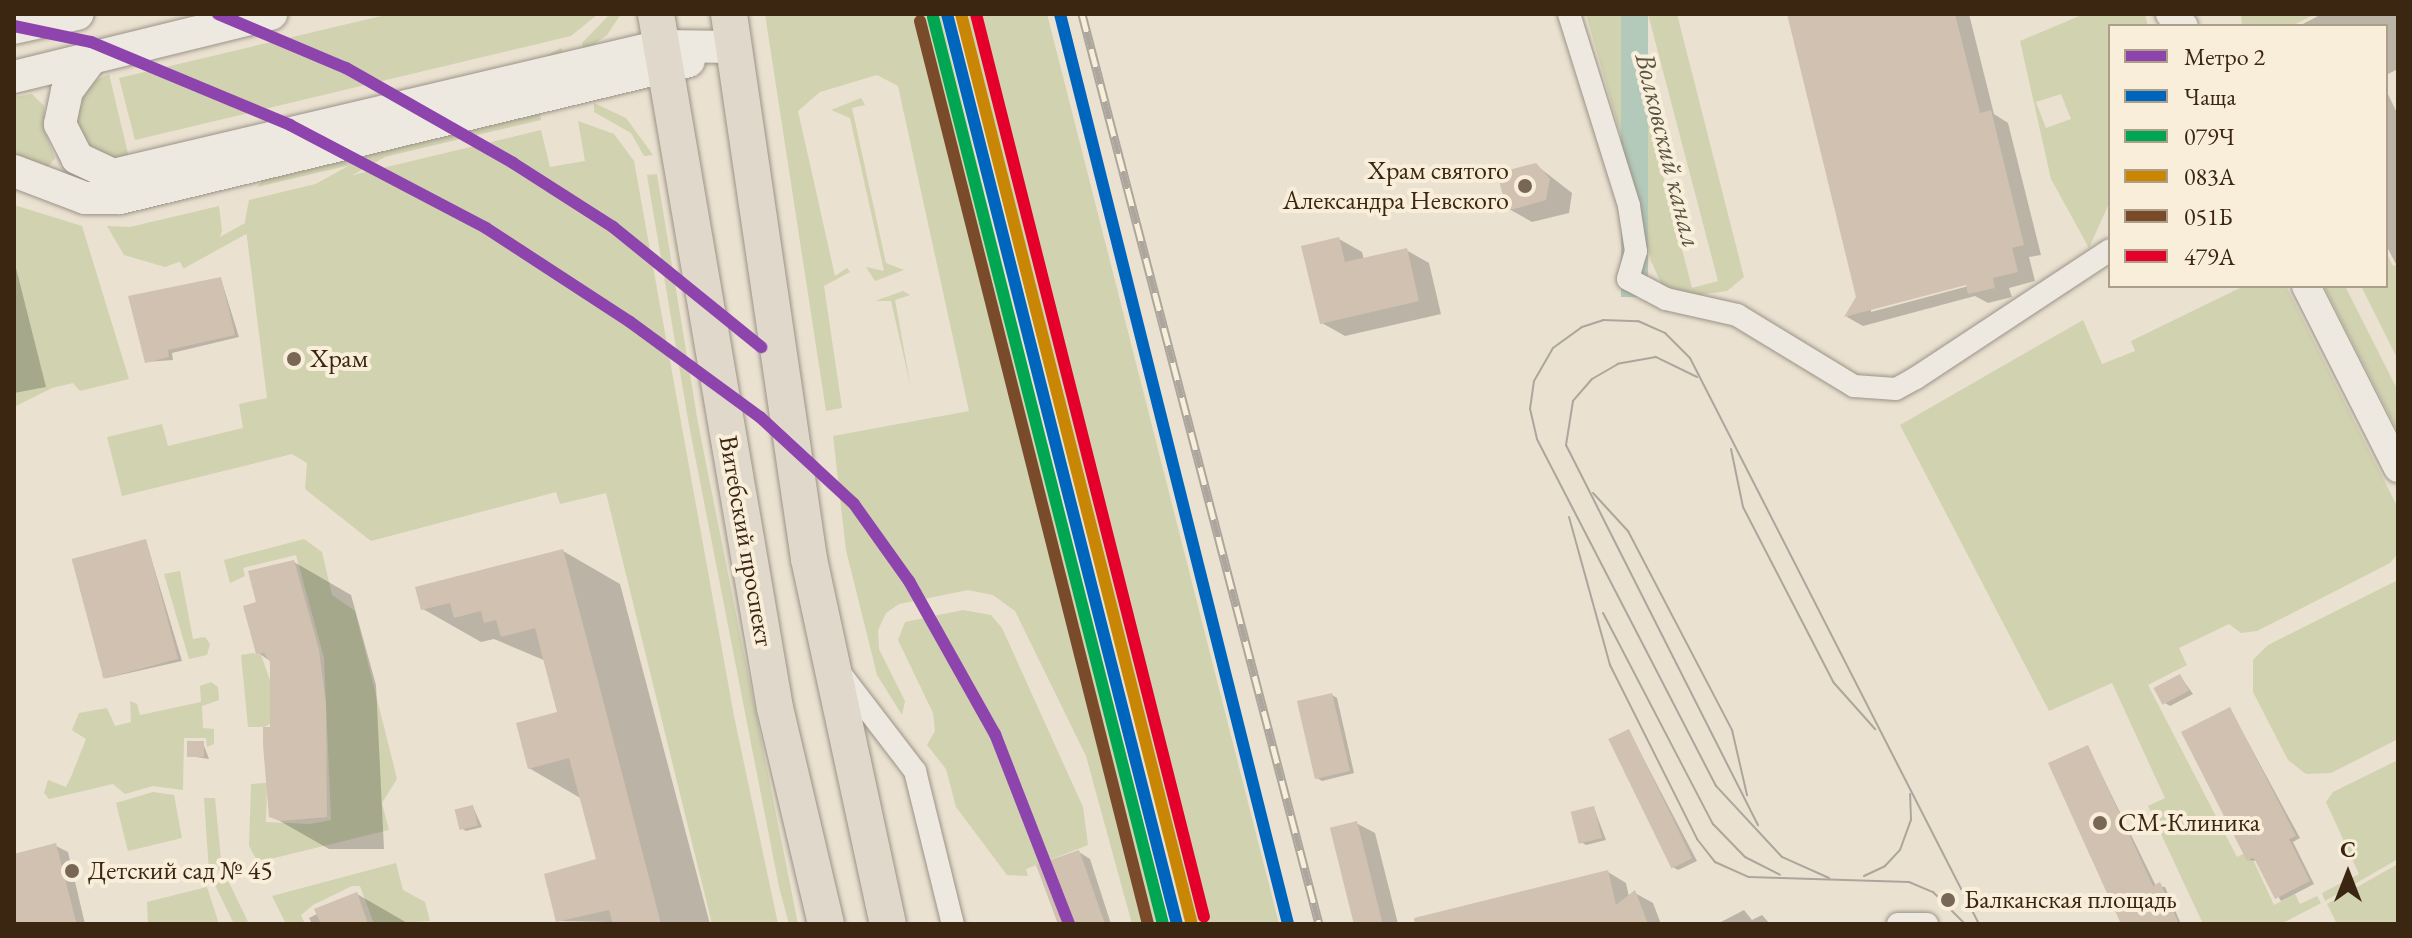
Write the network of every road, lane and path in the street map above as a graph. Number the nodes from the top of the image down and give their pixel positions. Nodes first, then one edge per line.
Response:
1 (77, 14) edge
2 (271, 14) edge
3 (1569, 14) edge
4 (14, 28) edge
5 (732, 30) edge
6 (661, 43) edge
7 (93, 56) junction
8 (14, 77) edge
9 (14, 171) edge
10 (2108, 251) edge
11 (2307, 288) edge
12 (2398, 468) edge
13 (827, 656) junction
14 (826, 924) edge
15 (888, 924) edge
16 (953, 924) edge
17 (1898, 924) edge
18 (1927, 924) edge

1 - 4 main road
2 - 7 main road
3 - 10 street
5 - 6 main road
5 - 13 main road
6 - 7 main road
6 - 9 main road
6 - 14 main road, Витебский проспект
7 - 8 main road
11 - 12 street
13 - 15 main road
13 - 16 street
17 - 18 street

